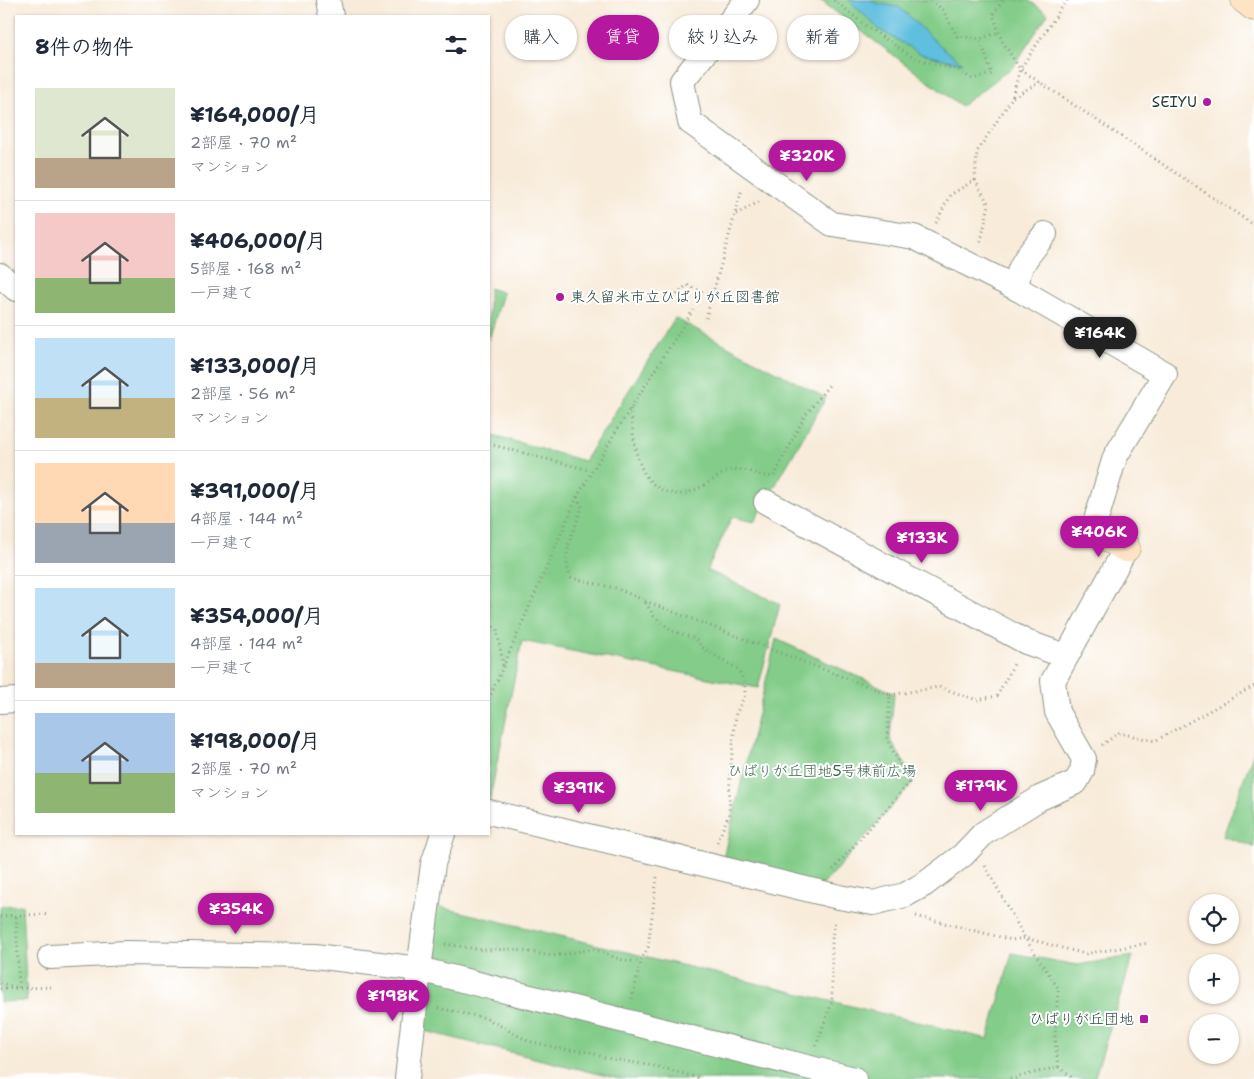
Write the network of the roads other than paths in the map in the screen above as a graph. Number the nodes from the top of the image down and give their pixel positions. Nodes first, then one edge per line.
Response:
1 (328, 0) edge
2 (747, 0) edge
3 (1245, 0) edge
4 (1254, 7) edge
5 (331, 15) edge
6 (1045, 234) dead end
7 (0, 275) edge
8 (15, 288) edge
9 (1018, 289) junction
10 (766, 502) dead end
11 (1093, 530) joint
12 (1126, 548) joint
13 (1065, 656) junction
14 (0, 700) edge
15 (15, 700) edge
16 (490, 812) edge
17 (443, 835) edge
18 (50, 957) dead end
19 (419, 969) junction
20 (407, 1079) edge
21 (854, 1079) edge

1 - 5 street
2 - 9 street
3 - 4 street
6 - 9 street
7 - 8 street
9 - 11 street
10 - 13 street
11 - 12 street
12 - 13 street
13 - 16 street
14 - 15 street
17 - 19 street
18 - 19 street
19 - 20 street
19 - 21 street

